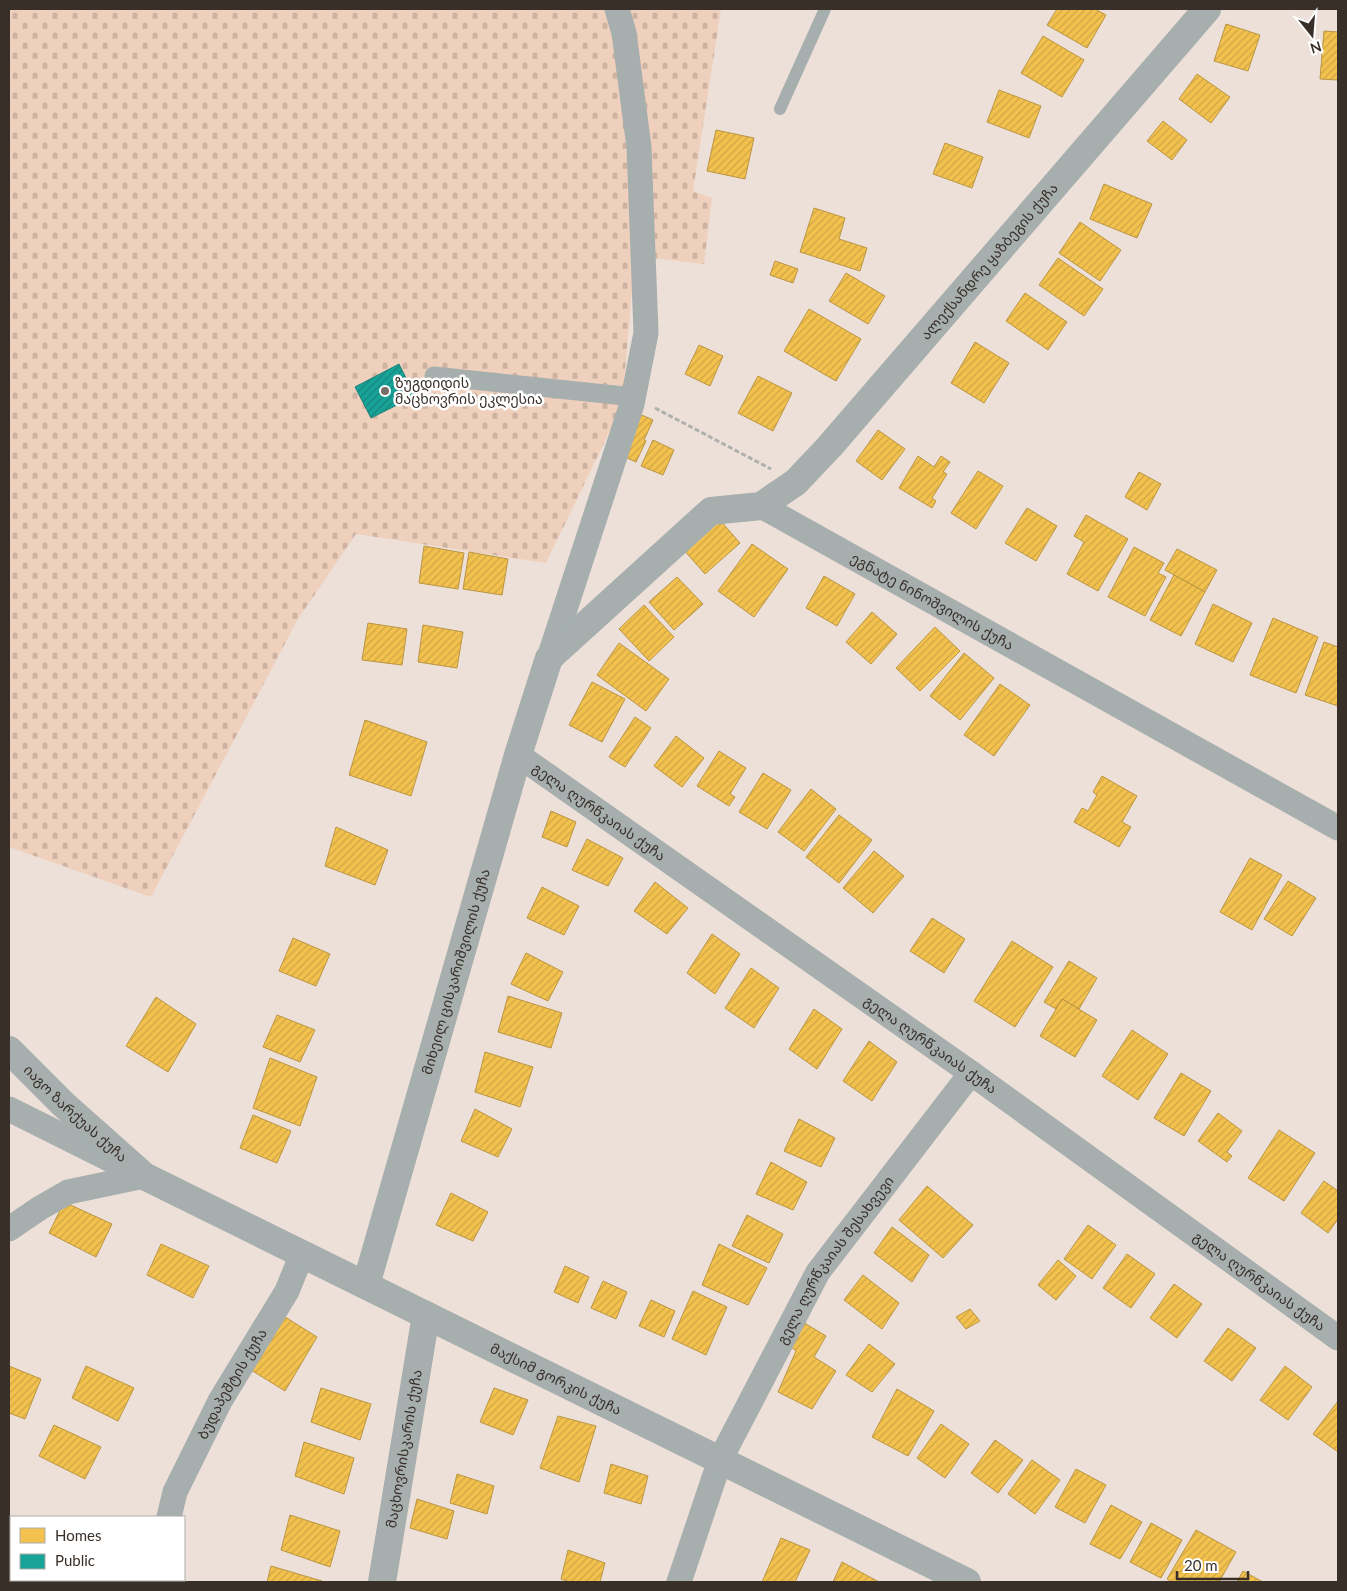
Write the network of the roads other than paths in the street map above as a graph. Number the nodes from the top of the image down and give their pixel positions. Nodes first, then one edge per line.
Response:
1 (617, 9) edge
2 (825, 9) edge
3 (1208, 9) edge
4 (780, 108) dead end
5 (434, 376) dead end
6 (634, 397) junction
7 (761, 506) junction
8 (549, 658) junction
9 (518, 755) junction
10 (1338, 828) edge
11 (9, 1050) edge
12 (971, 1074) junction
13 (9, 1109) edge
14 (144, 1176) junction
15 (9, 1229) edge
16 (302, 1254) junction
17 (366, 1285) junction
18 (426, 1315) junction
19 (1338, 1338) edge
20 (720, 1460) junction
21 (168, 1516) edge
22 (382, 1582) edge
23 (679, 1582) edge
24 (967, 1582) edge

1 - 6 street
2 - 4 lane
3 - 7 street, ალექსანდრე ყაზბეგის ქუჩა
5 - 6 street
6 - 8 street
7 - 8 street
7 - 10 street, ეგნატე ნინოშვილის ქუჩა
8 - 9 street, მიხეილ ცისკარიშვილის ქუჩა
9 - 12 street, გელა ღურწკაიას ქუჩა
9 - 17 street, მიხეილ ცისკარიშვილის ქუჩა
11 - 14 street, იაგო ზარქუას ქუჩა
12 - 19 street, გელა ღურწკაიას ქუჩა
12 - 20 street, გელა ღურწკაიას შესახვევი
13 - 14 street
14 - 15 street
14 - 16 street, მაქსიმ გორკის ქუჩა
16 - 17 street, მაქსიმ გორკის ქუჩა
16 - 21 street, ბუდაპეშტის ქუჩა
17 - 18 street, მაქსიმ გორკის ქუჩა
18 - 20 street, მაქსიმ გორკის ქუჩა
18 - 22 street, მაცხოვრისკარის ქუჩა
20 - 23 street, გელა ღურწკაიას შესახვევი
20 - 24 street, მაქსიმ გორკის ქუჩა

